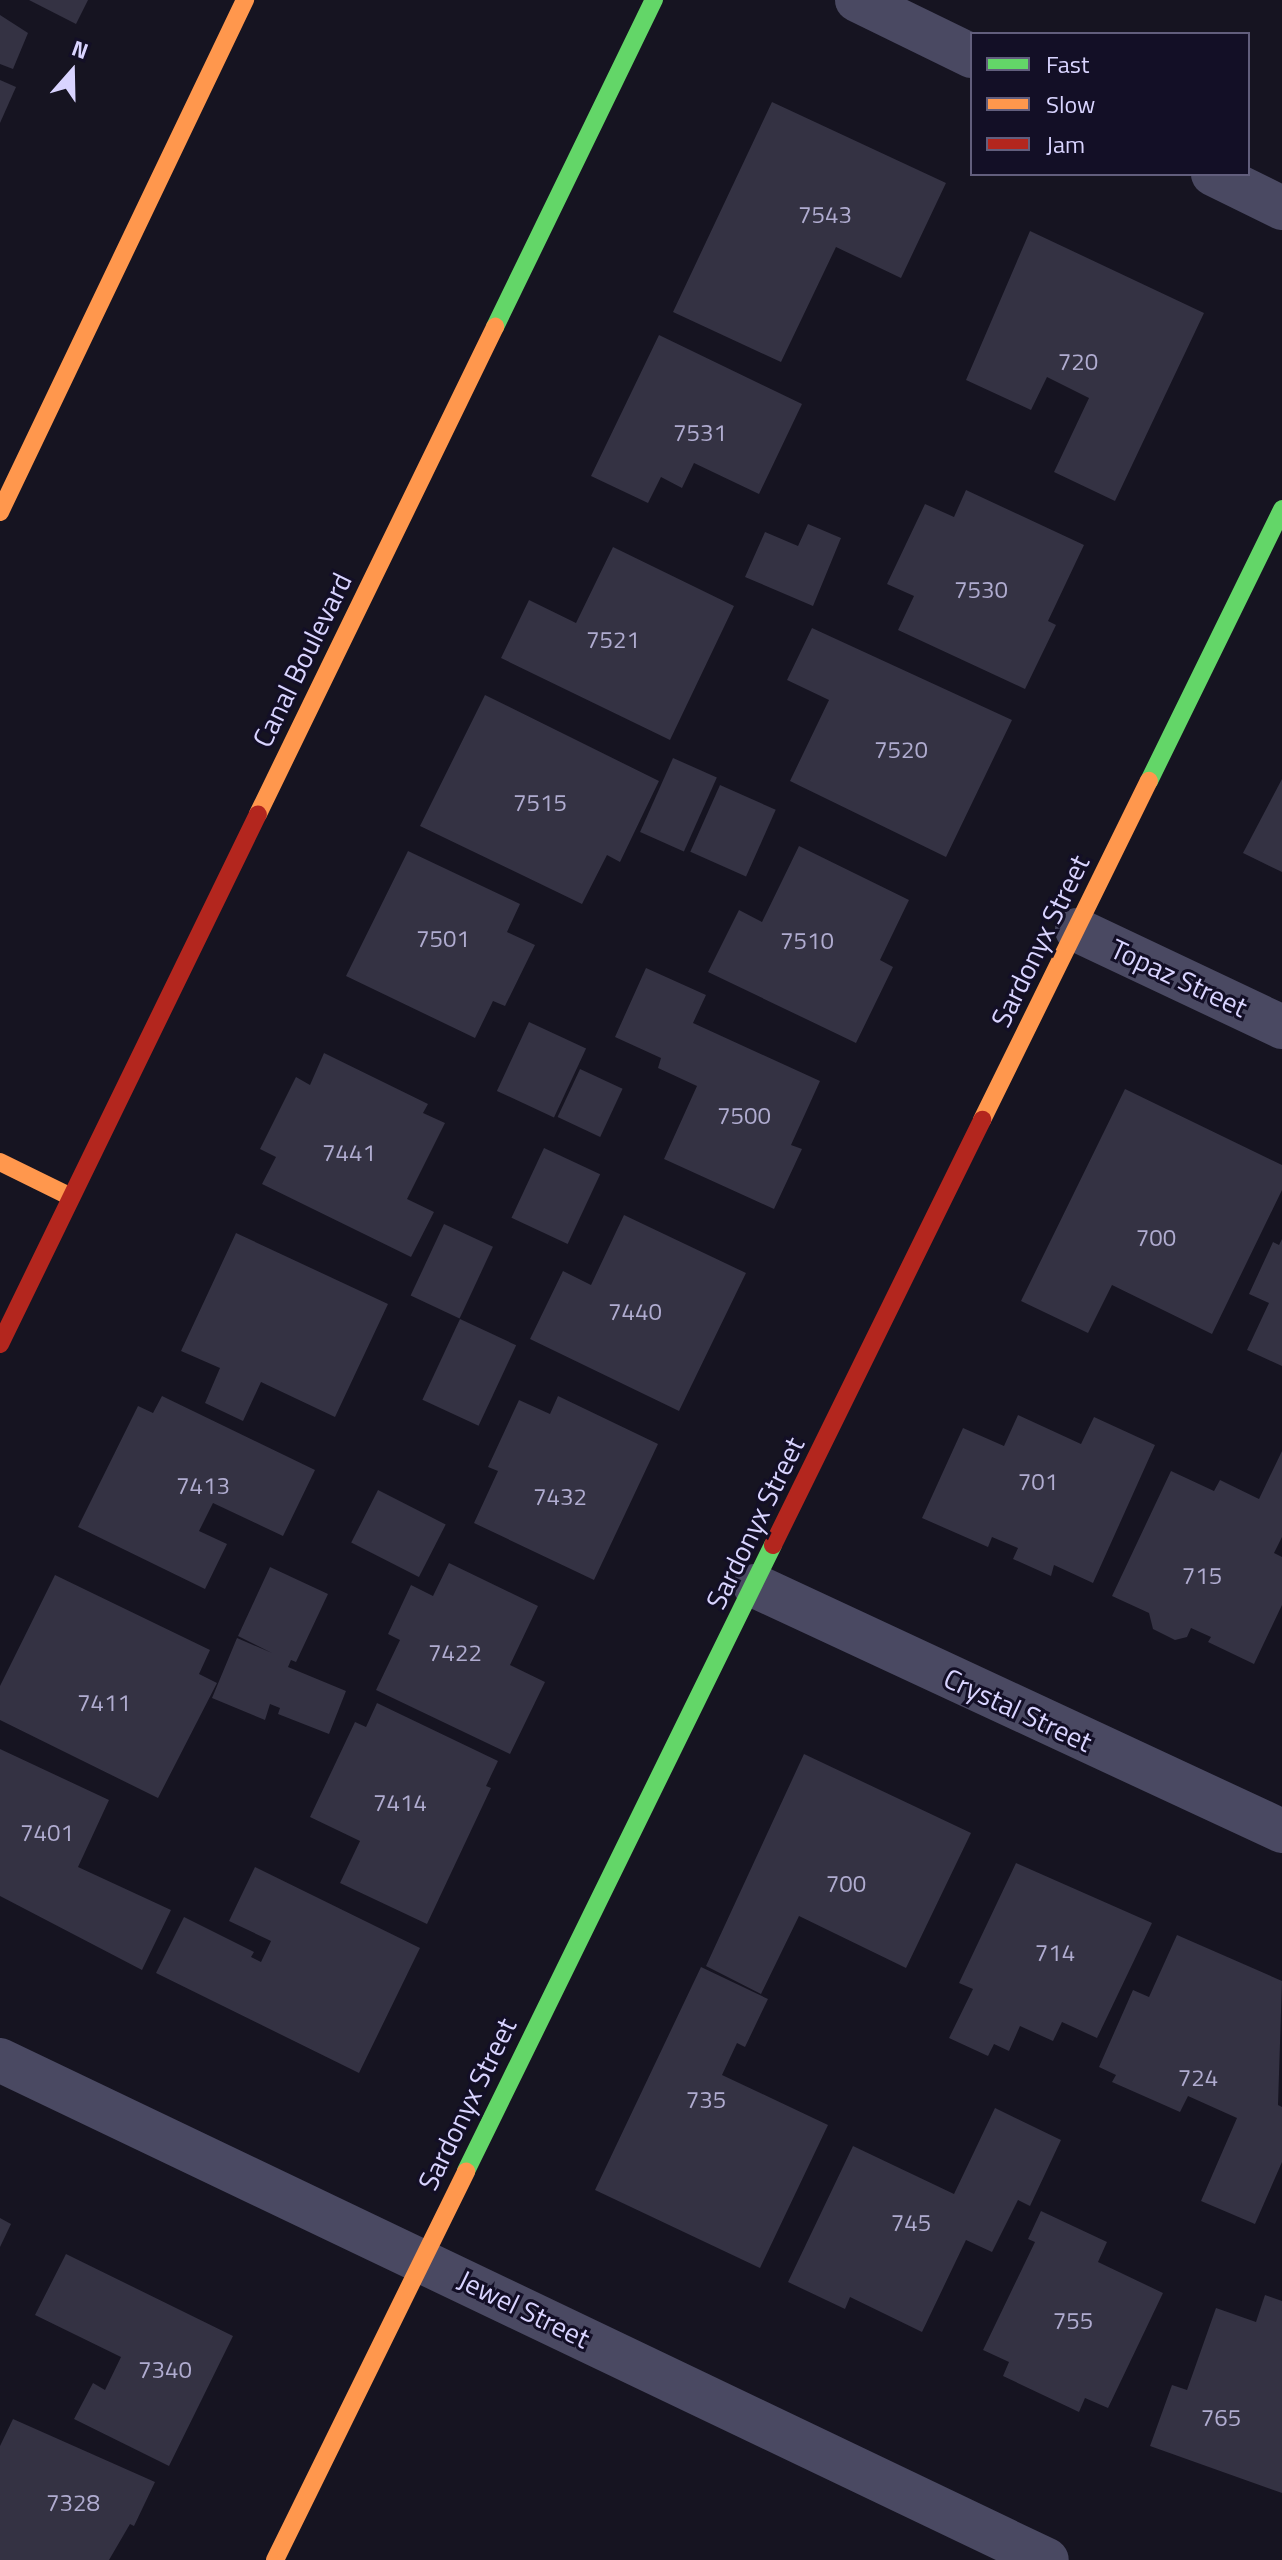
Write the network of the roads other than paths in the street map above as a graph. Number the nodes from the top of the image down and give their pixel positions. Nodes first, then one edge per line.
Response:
1 (245, 0) edge
2 (654, 0) edge
3 (857, 0) edge
4 (970, 55) edge
5 (1217, 176) edge
6 (1282, 208) edge
7 (1282, 509) edge
8 (0, 512) edge
9 (1077, 930) junction
10 (1282, 1027) edge
11 (0, 1162) edge
12 (71, 1197) junction
13 (0, 1344) edge
14 (755, 1586) junction
15 (1282, 1831) edge
16 (0, 2060) edge
17 (421, 2259) junction
18 (275, 2560) edge
19 (1047, 2560) edge

1 - 8 street
2 - 12 street, Canal Boulevard
3 - 4 street
5 - 6 street
7 - 9 street, Sardonyx Street
9 - 10 street, Topaz Street
9 - 14 street, Sardonyx Street
11 - 12 street
12 - 13 street, Canal Boulevard
14 - 15 street, Crystal Street
14 - 17 street, Sardonyx Street
16 - 17 street, Jewel Street
17 - 18 street, Sardonyx Street
17 - 19 street, Jewel Street

